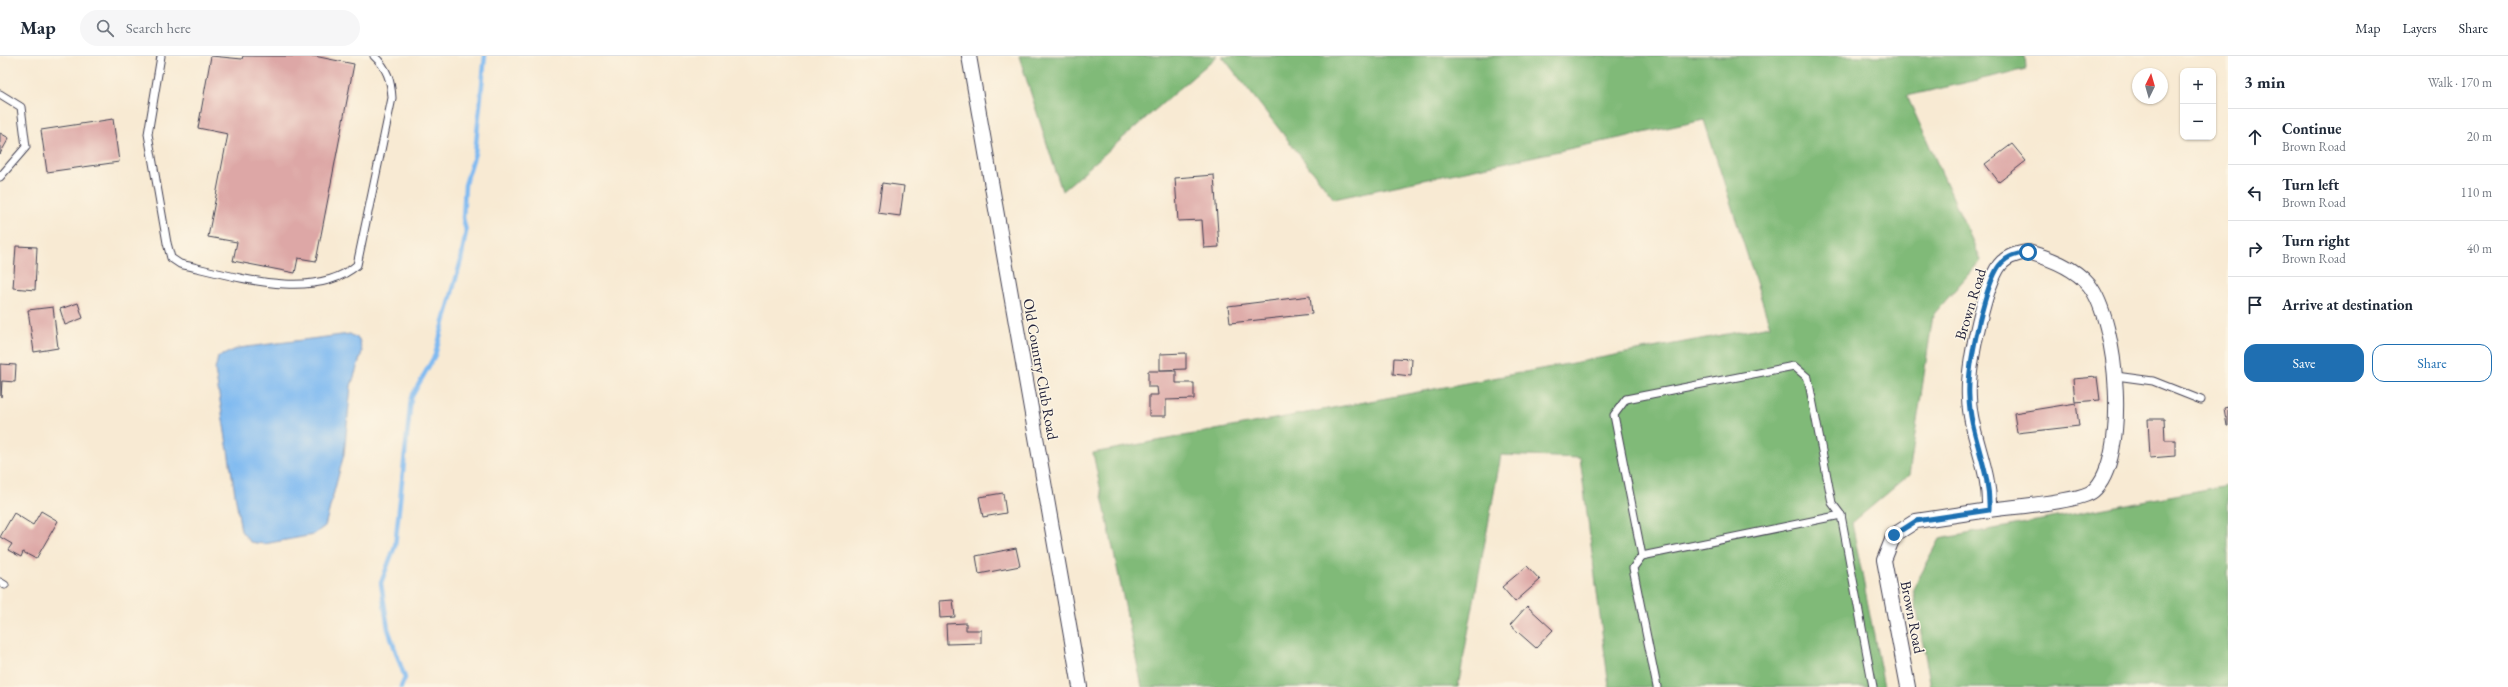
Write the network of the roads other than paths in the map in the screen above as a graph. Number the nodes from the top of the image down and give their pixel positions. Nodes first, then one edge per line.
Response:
1 (160, 56) edge
2 (374, 56) edge
3 (969, 56) edge
4 (0, 94) edge
5 (0, 177) edge
6 (2116, 376) junction
7 (2201, 400) dead end
8 (1989, 510) junction
9 (1841, 515) junction
10 (1642, 556) junction
11 (1080, 687) edge
12 (1657, 687) edge
13 (1874, 687) edge
14 (1908, 687) edge

1 - 2 lane
3 - 11 street, Old Country Club Road
4 - 5 lane
6 - 7 lane
6 - 8 street, Brown Road
6 - 8 street, Brown Road
8 - 14 street, Brown Road
9 - 10 lane
9 - 10 lane
9 - 13 lane
10 - 12 lane

